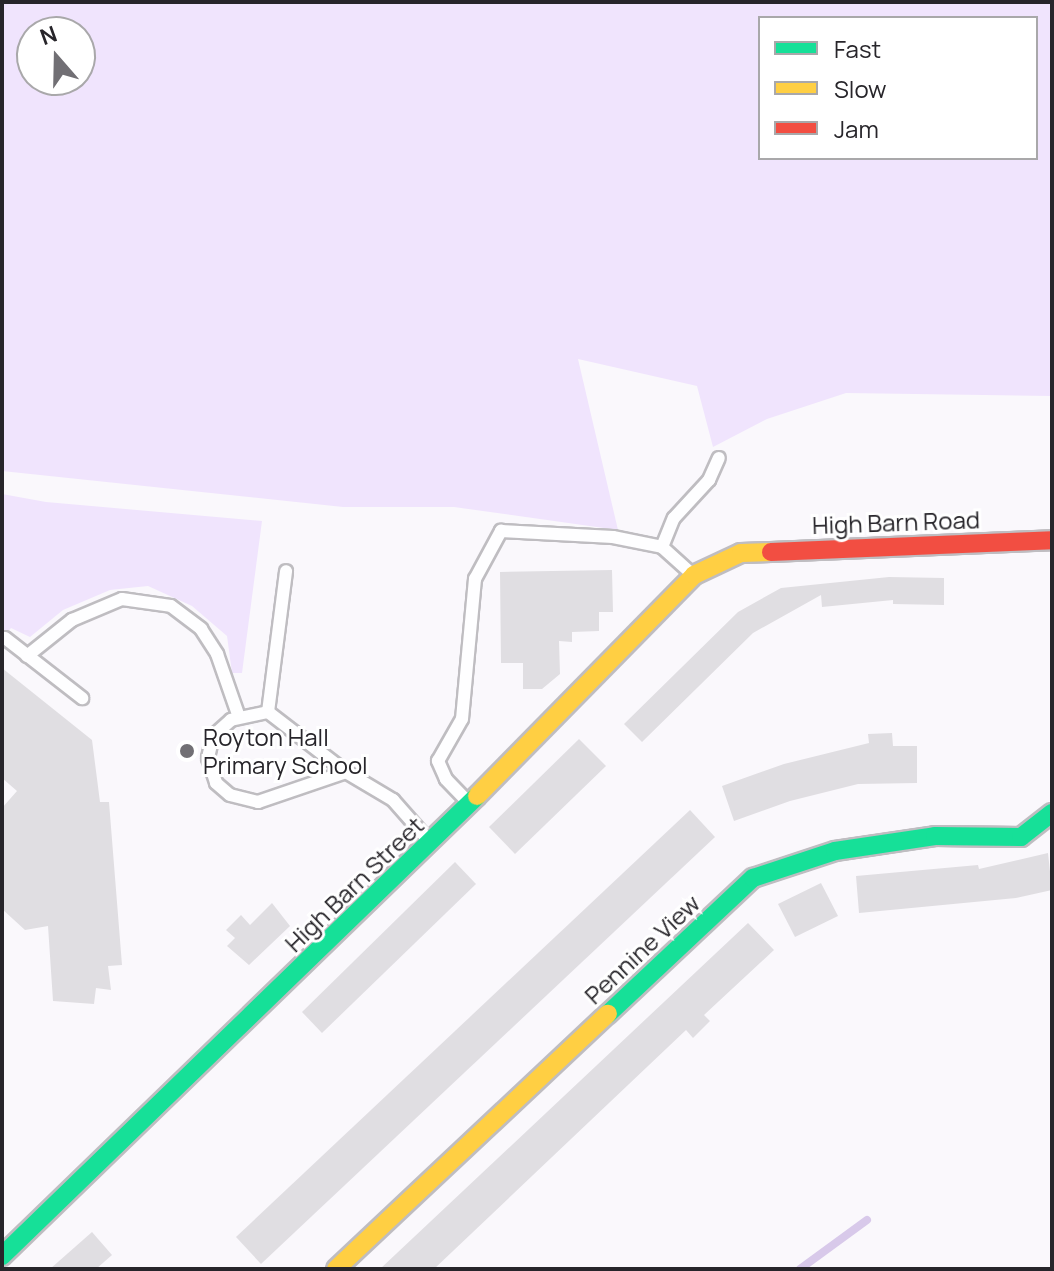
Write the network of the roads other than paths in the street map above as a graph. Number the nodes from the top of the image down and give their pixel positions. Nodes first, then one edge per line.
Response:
1 (719, 458) dead end
2 (1052, 540) edge
3 (662, 547) junction
4 (741, 553) joint
5 (286, 571) dead end
6 (694, 575) junction
7 (5, 638) dead end
8 (27, 656) junction
9 (82, 698) dead end
10 (268, 712) junction
11 (239, 717) junction
12 (346, 772) junction
13 (470, 804) junction
14 (1052, 813) edge
15 (430, 844) junction
16 (2, 1256) edge
17 (336, 1269) edge

1 - 3 lane
2 - 4 street, High Barn Road
3 - 6 lane
3 - 13 lane
4 - 6 street, High Barn Street
5 - 10 lane
6 - 13 street, High Barn Street
7 - 8 lane
8 - 9 lane
8 - 11 lane
10 - 11 lane
10 - 12 lane
11 - 12 lane
12 - 15 lane
13 - 15 street, High Barn Street
14 - 17 street, Pennine View
15 - 16 street, High Barn Street

